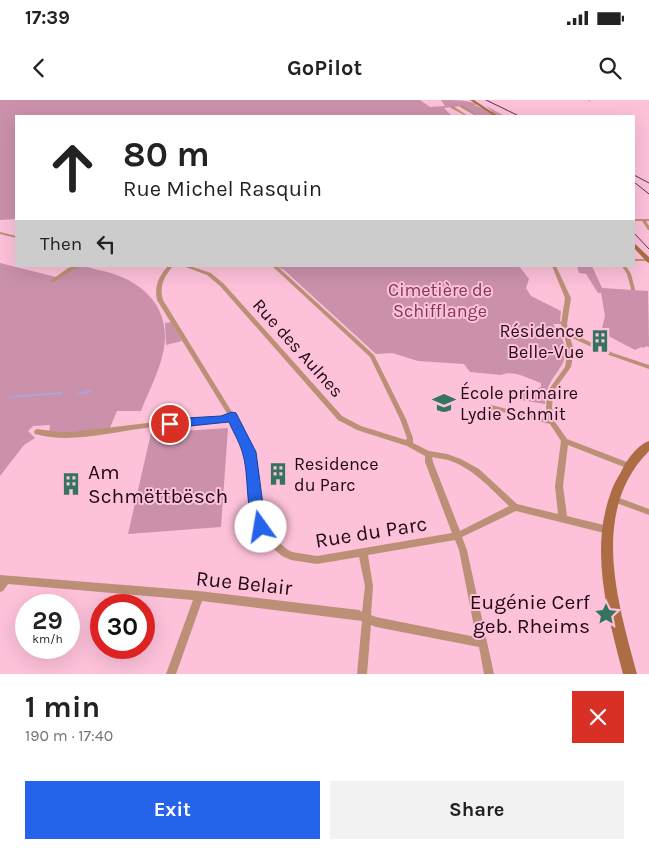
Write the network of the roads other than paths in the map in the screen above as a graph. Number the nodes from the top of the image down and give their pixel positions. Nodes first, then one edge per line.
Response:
1 (472, 100) edge
2 (452, 106) dead end
3 (461, 106) dead end
4 (466, 115) edge
5 (475, 115) edge
6 (494, 115) edge
7 (635, 220) edge
8 (643, 220) junction
9 (649, 220) edge
10 (649, 229) edge
11 (0, 233) edge
12 (15, 237) edge
13 (635, 246) edge
14 (635, 260) edge
15 (648, 261) edge
16 (76, 267) edge
17 (170, 267) edge
18 (188, 267) edge
19 (275, 267) edge
20 (554, 267) edge
21 (625, 267) edge
22 (52, 281) dead end
23 (633, 289) dead end
24 (566, 332) junction
25 (649, 367) edge
26 (492, 407) dead end
27 (232, 416) junction
28 (552, 422) junction
29 (37, 432) dead end
30 (566, 441) junction
31 (409, 444) junction
32 (649, 444) edge
33 (428, 454) junction
34 (629, 466) junction
35 (614, 500) junction
36 (516, 507) junction
37 (649, 512) edge
38 (563, 519) junction
39 (608, 530) junction
40 (457, 536) junction
41 (363, 552) junction
42 (3, 579) edge
43 (0, 588) edge
44 (200, 596) junction
45 (368, 618) junction
46 (481, 644) junction
47 (171, 674) edge
48 (362, 674) edge
49 (489, 674) edge
50 (630, 674) edge

1 - 6 street
2 - 4 street
3 - 5 street
7 - 8 street
8 - 9 street
8 - 10 street
11 - 12 street
13 - 15 street
14 - 15 street
16 - 22 street
17 - 27 street, Rue du Parc
18 - 31 street, Rue des Aulnes
19 - 31 street
20 - 24 street
21 - 23 street
24 - 25 street
24 - 28 street
26 - 28 street
27 - 29 street
27 - 41 street, Rue du Parc
28 - 30 street
30 - 34 street
30 - 38 street
31 - 33 street, Rue des Aulnes
32 - 34 street
33 - 36 street, Rue des Aulnes
33 - 40 street
34 - 35 street
35 - 37 street
35 - 39 street
36 - 38 street
36 - 40 street, Rue du Parc
38 - 39 street
39 - 50 street
40 - 41 street, Rue du Parc
40 - 46 street
41 - 45 street
42 - 43 street
42 - 44 street, Rue Belair
44 - 45 street, Rue Belair
44 - 47 street
45 - 46 street, Rue Belair
45 - 48 street
46 - 49 street

